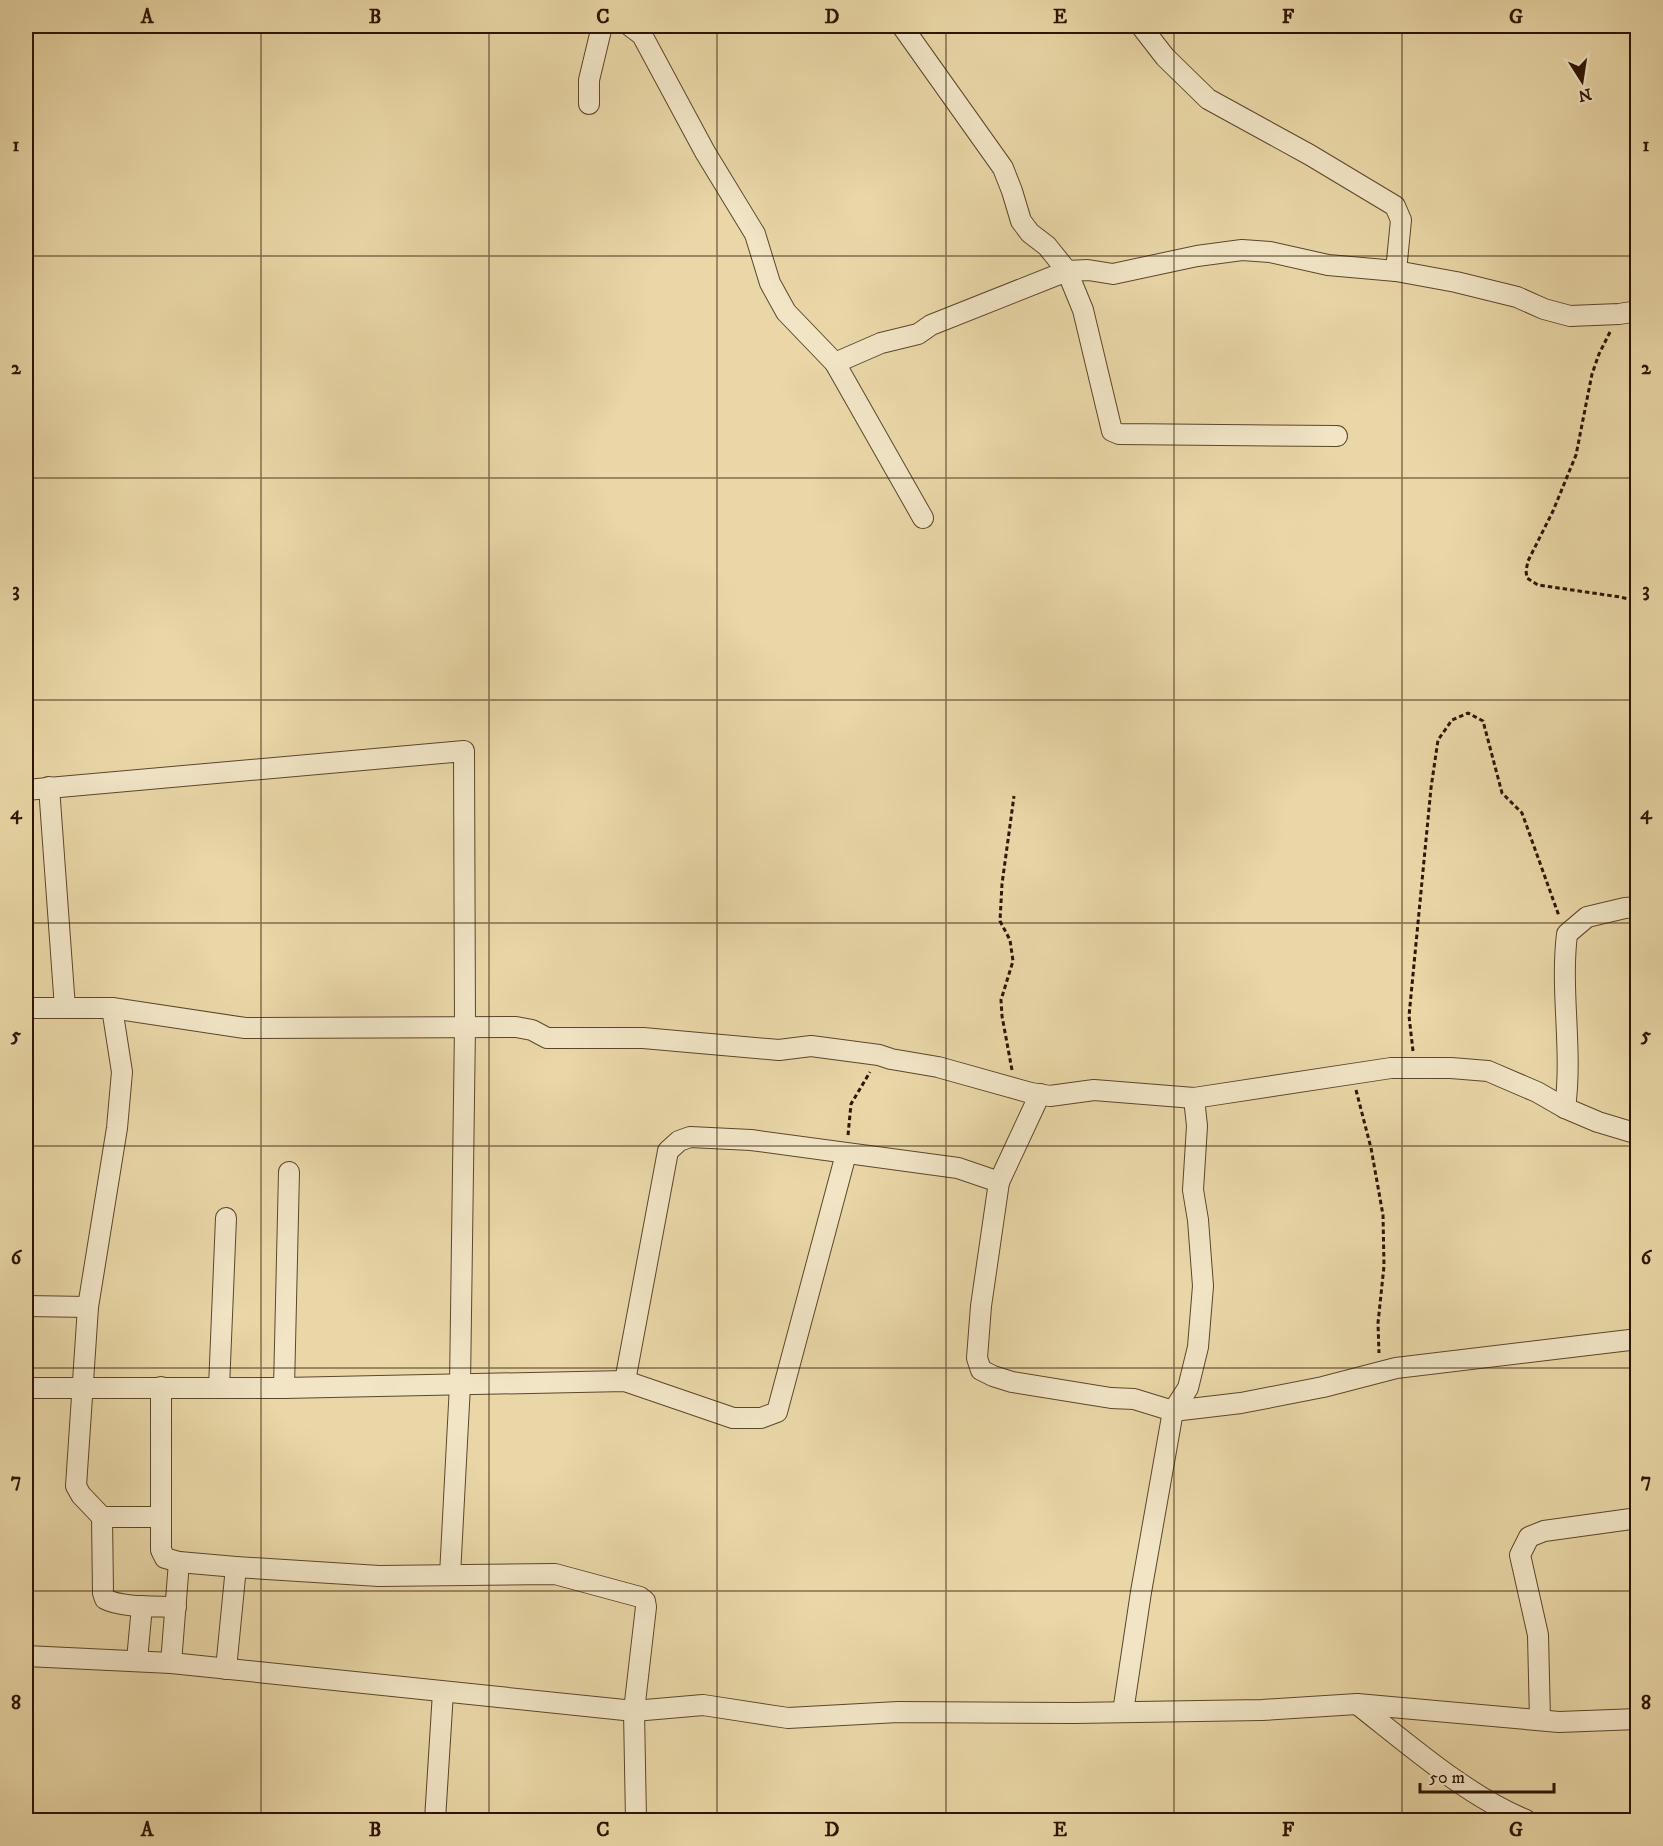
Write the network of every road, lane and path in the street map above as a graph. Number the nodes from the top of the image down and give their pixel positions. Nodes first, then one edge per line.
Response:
1 (602, 26) edge
2 (630, 26) edge
3 (902, 26) edge
4 (1140, 26) edge
5 (589, 104) dead end
6 (1067, 271) junction
7 (1396, 271) junction
8 (1628, 313) edge
9 (835, 363) junction
10 (1337, 436) dead end
11 (923, 518) dead end
12 (1638, 601) edge
13 (49, 786) junction
14 (26, 789) edge
15 (1014, 796) dead end
16 (1638, 907) edge
17 (1567, 934) junction
18 (26, 1008) edge
19 (65, 1008) junction
20 (112, 1008) junction
21 (465, 1027) junction
22 (879, 1055) junction
23 (1415, 1068) junction
24 (1352, 1074) junction
25 (1016, 1088) junction
26 (1040, 1094) junction
27 (1194, 1098) junction
28 (1565, 1108) junction
29 (1638, 1134) edge
30 (846, 1154) junction
31 (289, 1172) dead end
32 (999, 1182) junction
33 (226, 1218) dead end
34 (26, 1306) edge
35 (88, 1307) junction
36 (1638, 1340) edge
37 (1379, 1372) junction
38 (625, 1382) junction
39 (460, 1385) junction
40 (26, 1388) edge
41 (83, 1388) junction
42 (161, 1388) junction
43 (219, 1388) junction
44 (284, 1388) junction
45 (1173, 1411) junction
46 (102, 1517) junction
47 (161, 1517) junction
48 (1638, 1518) edge
49 (179, 1562) junction
50 (236, 1567) junction
51 (450, 1575) junction
52 (142, 1605) junction
53 (176, 1607) junction
54 (26, 1656) edge
55 (137, 1660) junction
56 (171, 1663) junction
57 (226, 1669) junction
58 (443, 1692) junction
59 (1357, 1704) junction
60 (634, 1711) junction
61 (1123, 1712) junction
62 (1638, 1719) edge
63 (1540, 1720) junction
64 (435, 1821) edge
65 (636, 1821) edge
66 (1526, 1821) edge

1 - 5 street
2 - 9 street
3 - 6 street
4 - 7 street
6 - 7 street
6 - 9 street
6 - 10 street
7 - 8 street
8 - 12 path
9 - 11 street
13 - 14 street
13 - 19 street
13 - 21 street
15 - 25 path
16 - 17 street
17 - 23 path
17 - 28 street
18 - 19 street
19 - 20 street
20 - 21 street
20 - 35 street
21 - 22 street
21 - 39 street
22 - 25 street
22 - 30 path
23 - 24 street
23 - 28 street
24 - 27 street
24 - 37 path
25 - 26 street
26 - 27 street
26 - 32 street
27 - 45 street
28 - 29 street
30 - 32 street
30 - 38 street
30 - 38 street
31 - 44 street
32 - 45 street
33 - 43 street
34 - 35 street
35 - 41 street
36 - 37 street
37 - 45 street
38 - 39 street
39 - 44 street
39 - 51 street
40 - 41 street
41 - 42 street
41 - 46 street
42 - 43 street
42 - 47 street
43 - 44 street
45 - 61 street
46 - 47 street
46 - 52 street
47 - 49 street
48 - 63 street
49 - 50 street
49 - 53 street
50 - 51 street
50 - 57 street
51 - 60 street
52 - 53 street
52 - 55 street
53 - 56 street
54 - 55 street
55 - 56 street
56 - 57 street
57 - 58 street
58 - 60 street
58 - 64 street
59 - 61 street
59 - 63 street
59 - 66 street
60 - 61 street
60 - 65 street
62 - 63 street

